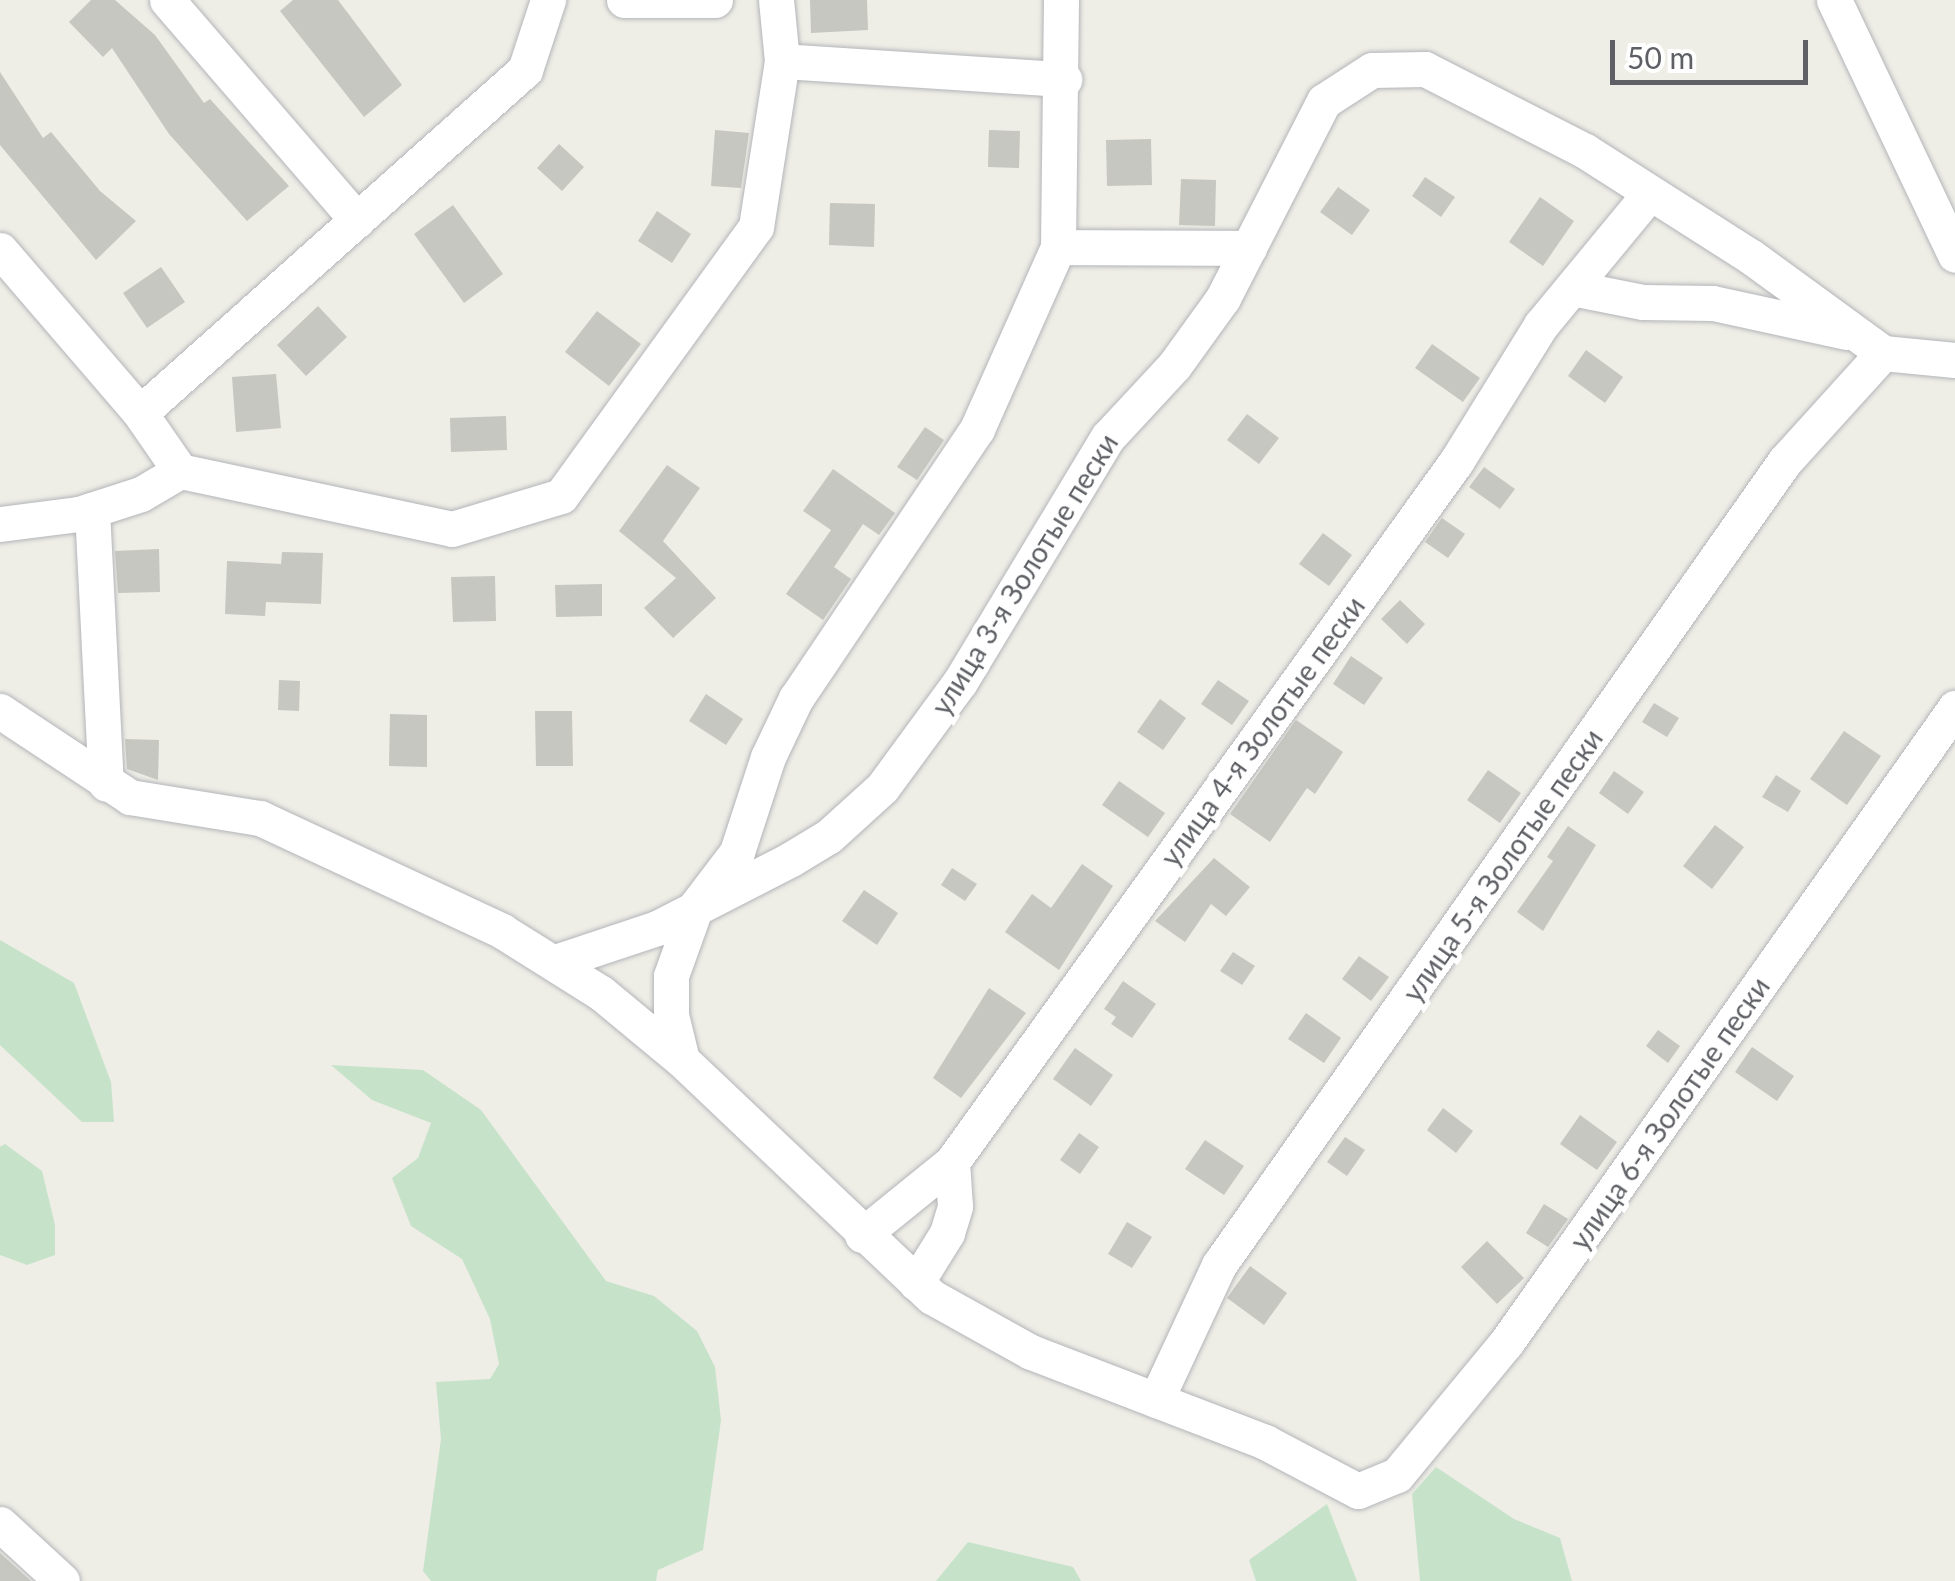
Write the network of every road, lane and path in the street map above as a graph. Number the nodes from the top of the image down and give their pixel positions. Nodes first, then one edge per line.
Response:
1 (166, 0) edge
2 (548, 0) edge
3 (624, 0) edge
4 (715, 0) edge
5 (776, 0) edge
6 (1061, 0) edge
7 (1834, 0) edge
8 (782, 61) junction
9 (1064, 79) junction
10 (1649, 194) junction
11 (357, 220) junction
12 (1058, 247) junction
13 (1250, 248) junction
14 (0, 250) edge
15 (1955, 255) edge
16 (1572, 288) junction
17 (1869, 343) junction
18 (1955, 360) edge
19 (140, 413) junction
20 (180, 471) junction
21 (92, 510) junction
22 (0, 524) edge
23 (1955, 708) edge
24 (0, 711) edge
25 (106, 784) junction
26 (696, 906) junction
27 (554, 962) junction
28 (682, 1060) junction
29 (952, 1162) junction
30 (862, 1235) junction
31 (916, 1283) junction
32 (1156, 1400) junction
33 (0, 1524) edge
34 (62, 1581) edge

1 - 11 street
2 - 11 street
3 - 4 street
5 - 8 street
6 - 9 street
7 - 15 street
8 - 9 street
8 - 20 street
9 - 12 street
10 - 13 street, улица 3-я Золотые пески
10 - 16 street, улица 4-я Золотые пески
10 - 17 street, улица 3-я Золотые пески
11 - 19 street
12 - 13 street
12 - 26 street
13 - 26 street, улица 3-я Золотые пески
14 - 19 street
16 - 17 street
16 - 29 street, улица 4-я Золотые пески
17 - 18 street
17 - 32 street, улица 5-я Золотые пески
19 - 20 street
20 - 21 street
21 - 22 street
21 - 25 street
23 - 32 street, улица 6-я Золотые пески
24 - 25 street
25 - 27 street
26 - 27 street, улица 3-я Золотые пески
26 - 28 street
27 - 28 street
28 - 30 street
29 - 30 street, улица 4-я Золотые пески
29 - 31 street
30 - 31 street
31 - 32 street
33 - 34 street

